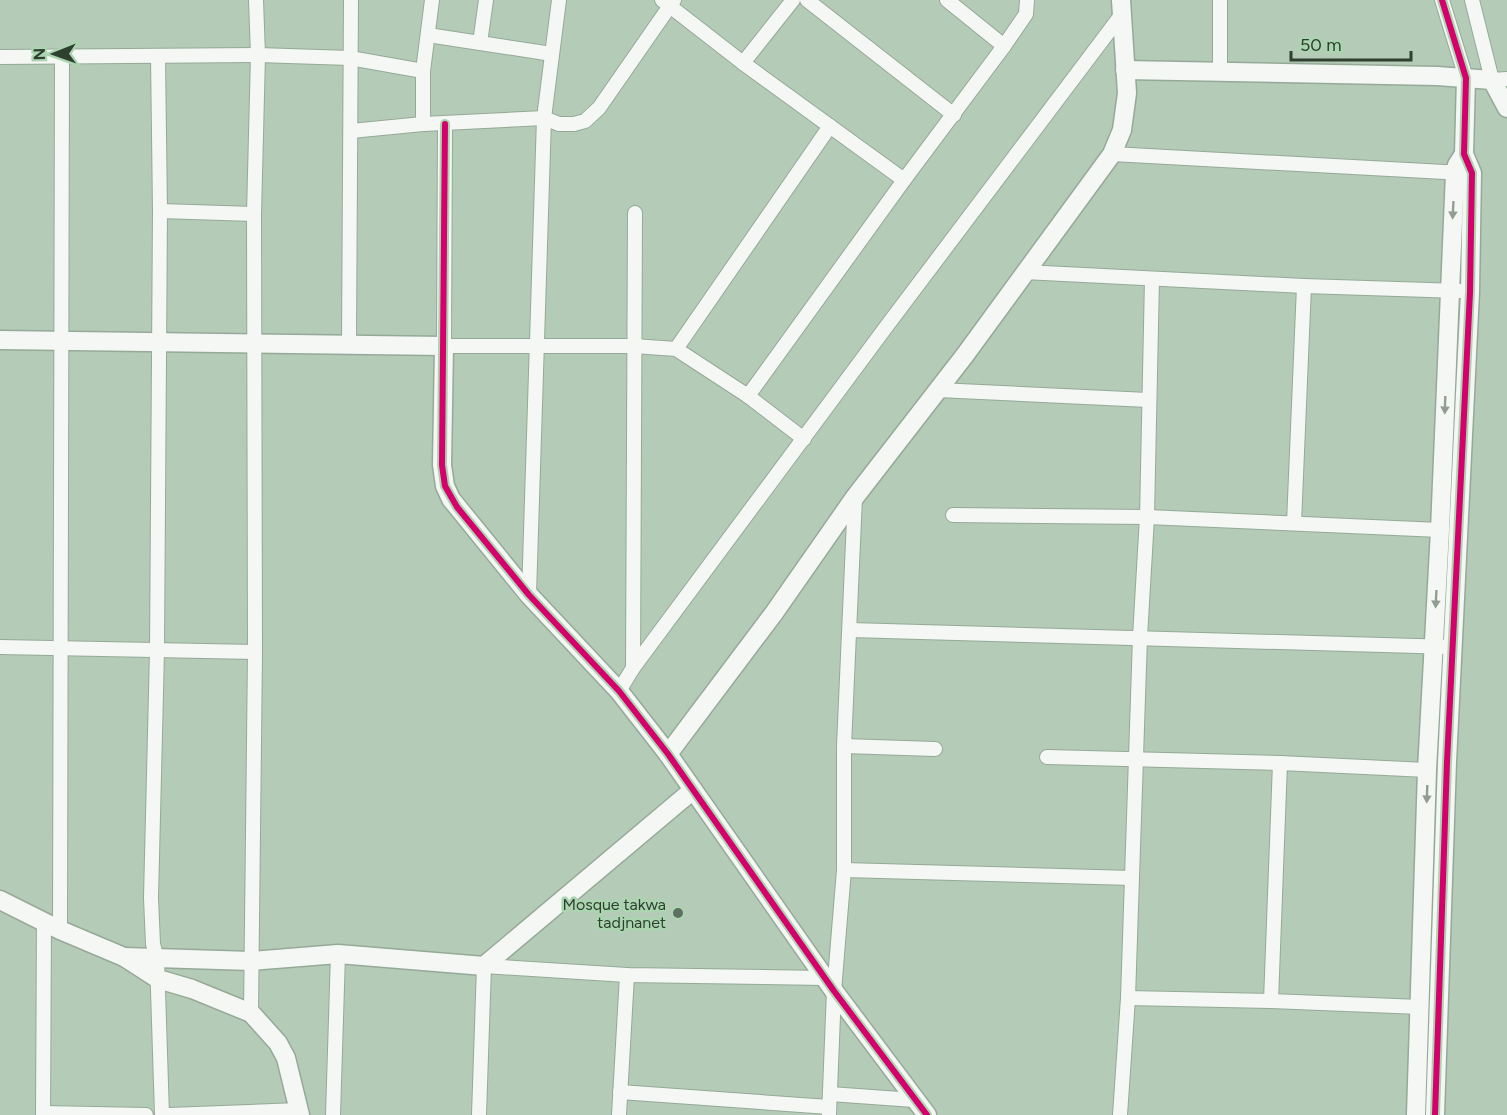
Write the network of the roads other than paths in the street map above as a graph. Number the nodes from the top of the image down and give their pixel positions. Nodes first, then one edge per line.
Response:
1 (255, 0) edge
2 (351, 0) edge
3 (432, 0) edge
4 (486, 0) edge
5 (559, 0) edge
6 (793, 0) edge
7 (807, 0) edge
8 (946, 0) edge
9 (1027, 0) edge
10 (1220, 0) edge
11 (1443, 0) edge
12 (1472, 0) edge
13 (668, 2) edge
14 (1121, 7) edge
15 (428, 35) junction
16 (480, 43) junction
17 (1004, 46) junction
18 (552, 54) junction
19 (258, 55) junction
20 (62, 56) junction
21 (0, 57) edge
22 (158, 57) junction
23 (350, 58) junction
24 (743, 63) junction
25 (423, 70) junction
26 (1125, 70) junction
27 (1220, 73) junction
28 (1466, 78) junction
29 (1500, 80) edge
30 (1507, 108) edge
31 (954, 114) junction
32 (544, 118) junction
33 (423, 124) junction
34 (445, 124) junction
35 (830, 126) junction
36 (351, 131) junction
37 (1112, 154) junction
38 (1463, 173) junction
39 (904, 180) junction
40 (160, 211) junction
41 (635, 213) dead end
42 (254, 214) junction
43 (1024, 272) junction
44 (1152, 279) junction
45 (1304, 286) junction
46 (1449, 291) junction
47 (1470, 292) junction
48 (0, 340) edge
49 (62, 341) junction
50 (158, 343) junction
51 (255, 343) junction
52 (349, 343) junction
53 (444, 346) junction
54 (535, 346) junction
55 (634, 346) junction
56 (676, 349) junction
57 (938, 390) junction
58 (748, 396) junction
59 (1148, 400) junction
60 (804, 439) junction
61 (855, 497) junction
62 (952, 514) dead end
63 (1147, 517) junction
64 (1294, 523) junction
65 (1440, 530) junction
66 (529, 595) junction
67 (850, 630) junction
68 (1140, 637) junction
69 (1433, 645) junction
70 (1452, 647) junction
71 (0, 648) edge
72 (60, 649) junction
73 (157, 651) junction
74 (255, 652) junction
75 (633, 668) junction
76 (619, 691) junction
77 (844, 746) junction
78 (935, 749) dead end
79 (668, 754) junction
80 (1047, 757) dead end
81 (1137, 758) junction
82 (1280, 763) junction
83 (1427, 770) junction
84 (693, 790) junction
85 (844, 870) junction
86 (1132, 878) junction
87 (0, 900) edge
88 (52, 926) junction
89 (338, 954) junction
90 (124, 957) junction
91 (158, 959) junction
92 (250, 961) junction
93 (484, 966) junction
94 (627, 975) junction
95 (158, 979) junction
96 (830, 985) junction
97 (1128, 998) junction
98 (1271, 1001) junction
99 (1420, 1007) junction
100 (251, 1013) junction
101 (620, 1092) junction
102 (914, 1100) junction
103 (829, 1105) edge
104 (299, 1113) edge
105 (43, 1114) edge
106 (146, 1115) edge
107 (162, 1115) edge
108 (169, 1115) edge
109 (333, 1115) edge
110 (479, 1115) edge
111 (619, 1115) edge
112 (927, 1115) edge
113 (1120, 1115) edge
114 (1416, 1115) edge
115 (1436, 1115) edge

1 - 19 street
2 - 23 street
3 - 15 street
4 - 16 street
5 - 18 street
6 - 24 street
7 - 31 street
8 - 17 street
9 - 17 street
10 - 27 street
11 - 28 street
12 - 29 street
13 - 24 street
13 - 32 street
14 - 26 street
14 - 60 street
15 - 16 street
15 - 25 street
16 - 18 street
17 - 31 street
18 - 32 street
19 - 22 street
19 - 23 street
19 - 42 street
20 - 21 street
20 - 22 street
20 - 49 street
22 - 40 street
23 - 25 street
23 - 36 street
24 - 35 street
25 - 33 street
26 - 27 street
26 - 37 street
27 - 28 street
28 - 29 street
28 - 38 street
29 - 30 street
31 - 39 street
32 - 34 street
32 - 54 street
33 - 34 street
33 - 36 street
34 - 53 street
35 - 39 street
35 - 56 street
36 - 52 street
37 - 38 street
37 - 43 street
38 -> 46 street
38 - 47 street
39 - 58 street
40 - 42 street
40 - 50 street
41 - 55 street
42 - 51 street
43 - 44 street
43 - 57 street
44 - 45 street
44 - 59 street
45 - 46 street
45 - 64 street
46 - 47 street
46 -> 65 street
47 - 70 street
48 - 49 street
49 - 50 street
49 - 72 street
50 - 51 street
50 - 73 street
51 - 52 street
51 - 74 street
52 - 53 street
53 - 54 street
53 - 66 street
54 - 55 street
54 - 66 street
55 - 56 street
55 - 75 street
56 - 58 street
57 - 59 street
57 - 61 street
58 - 60 street
59 - 63 street
60 - 75 street
61 - 67 street
61 - 79 street
62 - 63 street
63 - 64 street
63 - 68 street
64 - 65 street
65 -> 69 street
66 - 76 street
67 - 68 street
67 - 77 street
68 - 69 street
68 - 81 street
69 - 70 street
69 - 83 street
70 - 115 street
71 - 72 street
72 - 73 street
72 - 88 street
73 - 74 street
73 - 91 street
74 - 92 street
75 - 76 street
76 - 79 street
77 - 78 street
77 - 85 street
79 - 84 street
80 - 81 street
81 - 82 street
81 - 86 street
82 - 83 street
82 - 98 street
83 -> 99 street
84 - 93 street
84 - 96 street
85 - 86 street
85 - 96 street
86 - 97 street
87 - 88 street
88 - 90 street
88 - 105 street
89 - 92 street
89 - 93 street
89 - 109 street
90 - 91 street
90 - 95 street
91 - 92 street
91 - 95 street
92 - 100 street
93 - 94 street
93 - 110 street
94 - 96 street
94 - 101 street
95 - 100 street
95 - 107 street
96 - 102 street
96 - 103 street
97 - 98 street
97 - 113 street
98 - 99 street
99 - 114 street
100 - 104 street
101 - 103 street
101 - 111 street
102 - 103 street
102 - 112 street
104 - 108 street
105 - 106 street

